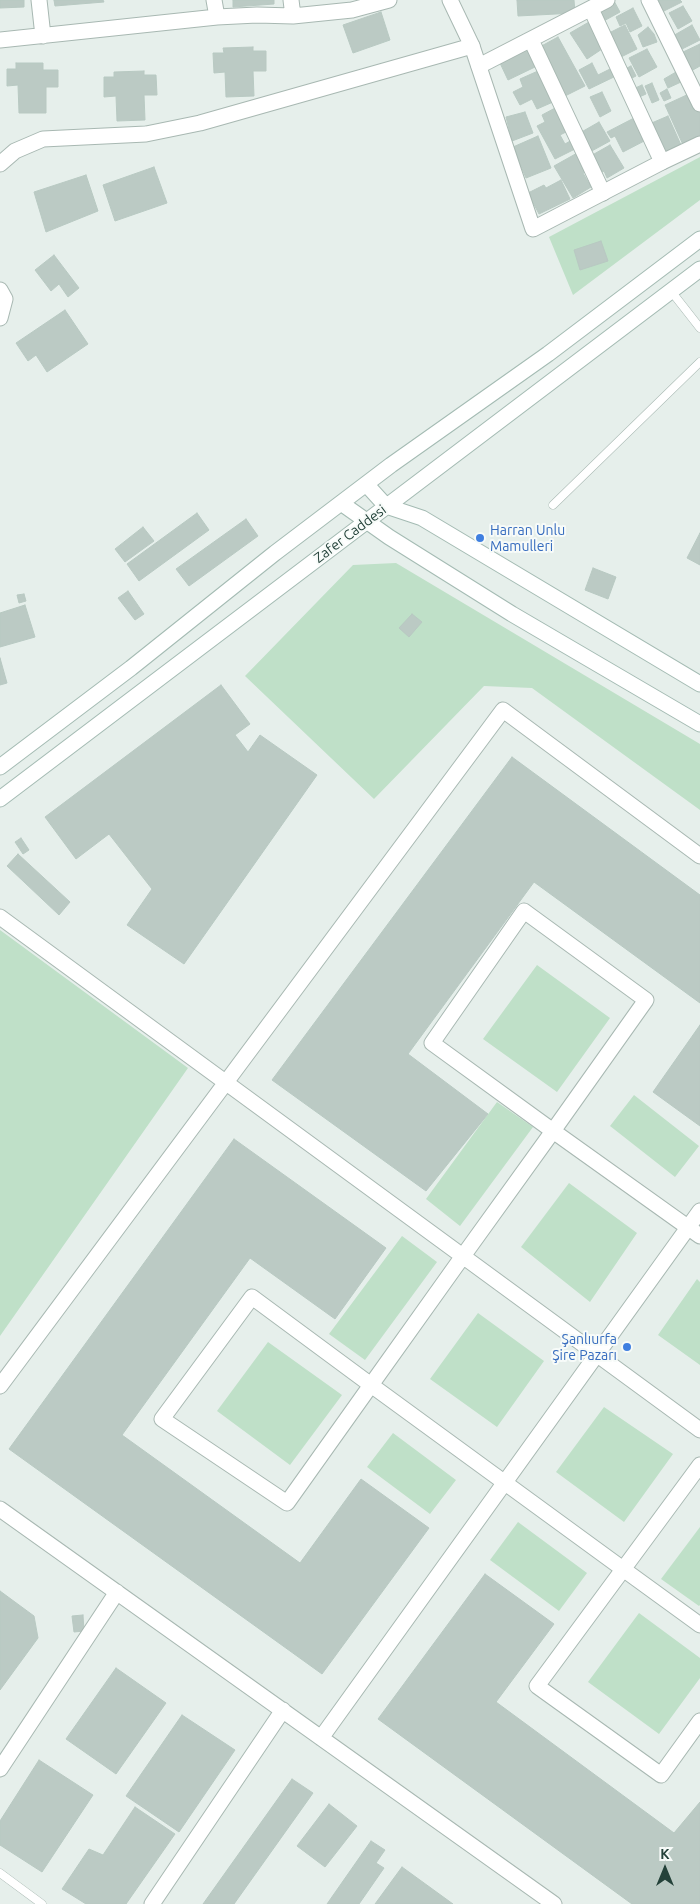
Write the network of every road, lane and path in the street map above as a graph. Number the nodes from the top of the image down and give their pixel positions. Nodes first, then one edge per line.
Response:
1 (39, 0) edge
2 (214, 0) edge
3 (290, 0) edge
4 (389, 0) edge
5 (450, 0) edge
6 (607, 0) edge
7 (650, 0) edge
8 (591, 9) junction
9 (293, 16) junction
10 (216, 17) junction
11 (43, 36) junction
12 (0, 40) edge
13 (531, 40) junction
14 (472, 46) junction
15 (479, 66) junction
16 (700, 104) edge
17 (700, 144) edge
18 (662, 162) junction
19 (0, 164) edge
20 (603, 194) junction
21 (700, 239) edge
22 (700, 269) edge
23 (671, 291) junction
24 (2, 297) edge
25 (0, 318) edge
26 (700, 328) edge
27 (700, 362) edge
28 (366, 484) junction
29 (341, 504) junction
30 (552, 505) dead end
31 (386, 506) junction
32 (367, 521) junction
33 (700, 684) edge
34 (700, 724) edge
35 (0, 767) edge
36 (0, 799) edge
37 (700, 856) edge
38 (0, 917) edge
39 (226, 1082) junction
40 (553, 1131) junction
41 (700, 1211) edge
42 (694, 1232) edge
43 (463, 1256) junction
44 (597, 1354) junction
45 (372, 1385) junction
46 (0, 1386) edge
47 (700, 1430) edge
48 (700, 1465) edge
49 (505, 1482) junction
50 (0, 1508) edge
51 (623, 1569) junction
52 (117, 1592) junction
53 (700, 1625) edge
54 (283, 1710) junction
55 (700, 1721) edge
56 (321, 1738) junction
57 (0, 1769) edge
58 (0, 1873) edge
59 (42, 1904) edge
60 (152, 1904) edge
61 (554, 1904) edge

1 - 11 street
2 - 10 street
3 - 9 street
4 - 9 street
5 - 14 street
6 - 8 street
7 - 16 street
8 - 13 street
8 - 18 street
9 - 10 street
10 - 11 street
11 - 12 street
13 - 15 street
13 - 20 street
14 - 15 street
14 - 19 street
15 - 20 street
17 - 18 street
18 - 20 street
21 - 28 street
22 - 23 street, Zafer Caddesi
23 - 26 lane
23 - 31 street, Zafer Caddesi
24 - 25 street
27 - 30 lane
28 - 29 street
28 - 31 street
29 - 32 street
29 - 35 street
31 - 32 street, Zafer Caddesi
31 - 33 street
32 - 34 street
32 - 36 street, Zafer Caddesi
37 - 39 street
38 - 39 street
39 - 43 street
39 - 46 street
40 - 40 street
40 - 42 street
40 - 43 street
41 - 42 street
42 - 44 street
43 - 44 street
43 - 45 street
44 - 47 street
44 - 49 street
45 - 45 street
45 - 49 street
48 - 51 street
49 - 51 street
49 - 56 street
50 - 52 street
51 - 53 street
51 - 55 street
52 - 54 street
52 - 57 street
54 - 56 street
54 - 60 street
56 - 61 street
58 - 59 lane

